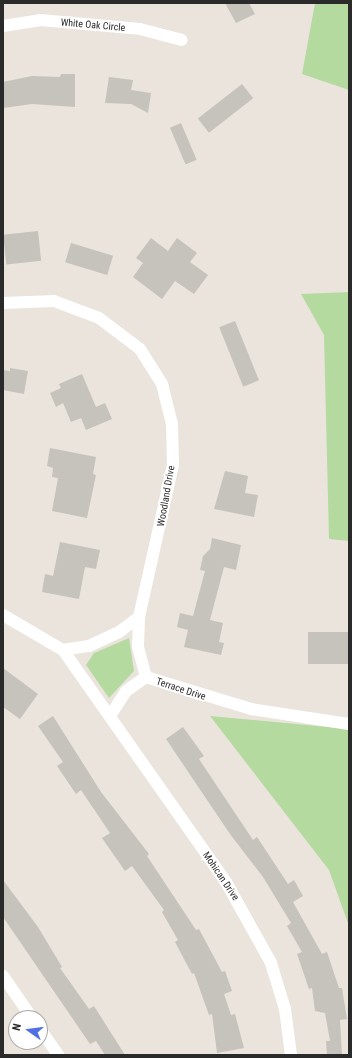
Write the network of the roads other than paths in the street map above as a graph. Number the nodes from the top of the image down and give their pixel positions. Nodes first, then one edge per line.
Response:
1 (3, 26) edge
2 (182, 40) dead end
3 (3, 303) edge
4 (3, 615) edge
5 (139, 617) junction
6 (63, 650) junction
7 (146, 677) junction
8 (110, 716) junction
9 (349, 724) edge
10 (3, 976) edge
11 (26, 1010) edge
12 (48, 1041) edge
13 (58, 1055) edge
14 (291, 1055) edge

1 - 2 street, White Oak Circle
3 - 5 street, Woodland Drive
4 - 6 street
5 - 6 street
5 - 7 street, Woodland Drive
6 - 8 street
7 - 8 street, Terrace Drive
7 - 9 street, Terrace Drive
8 - 14 street, Mohican Drive
10 - 11 street
12 - 13 street

